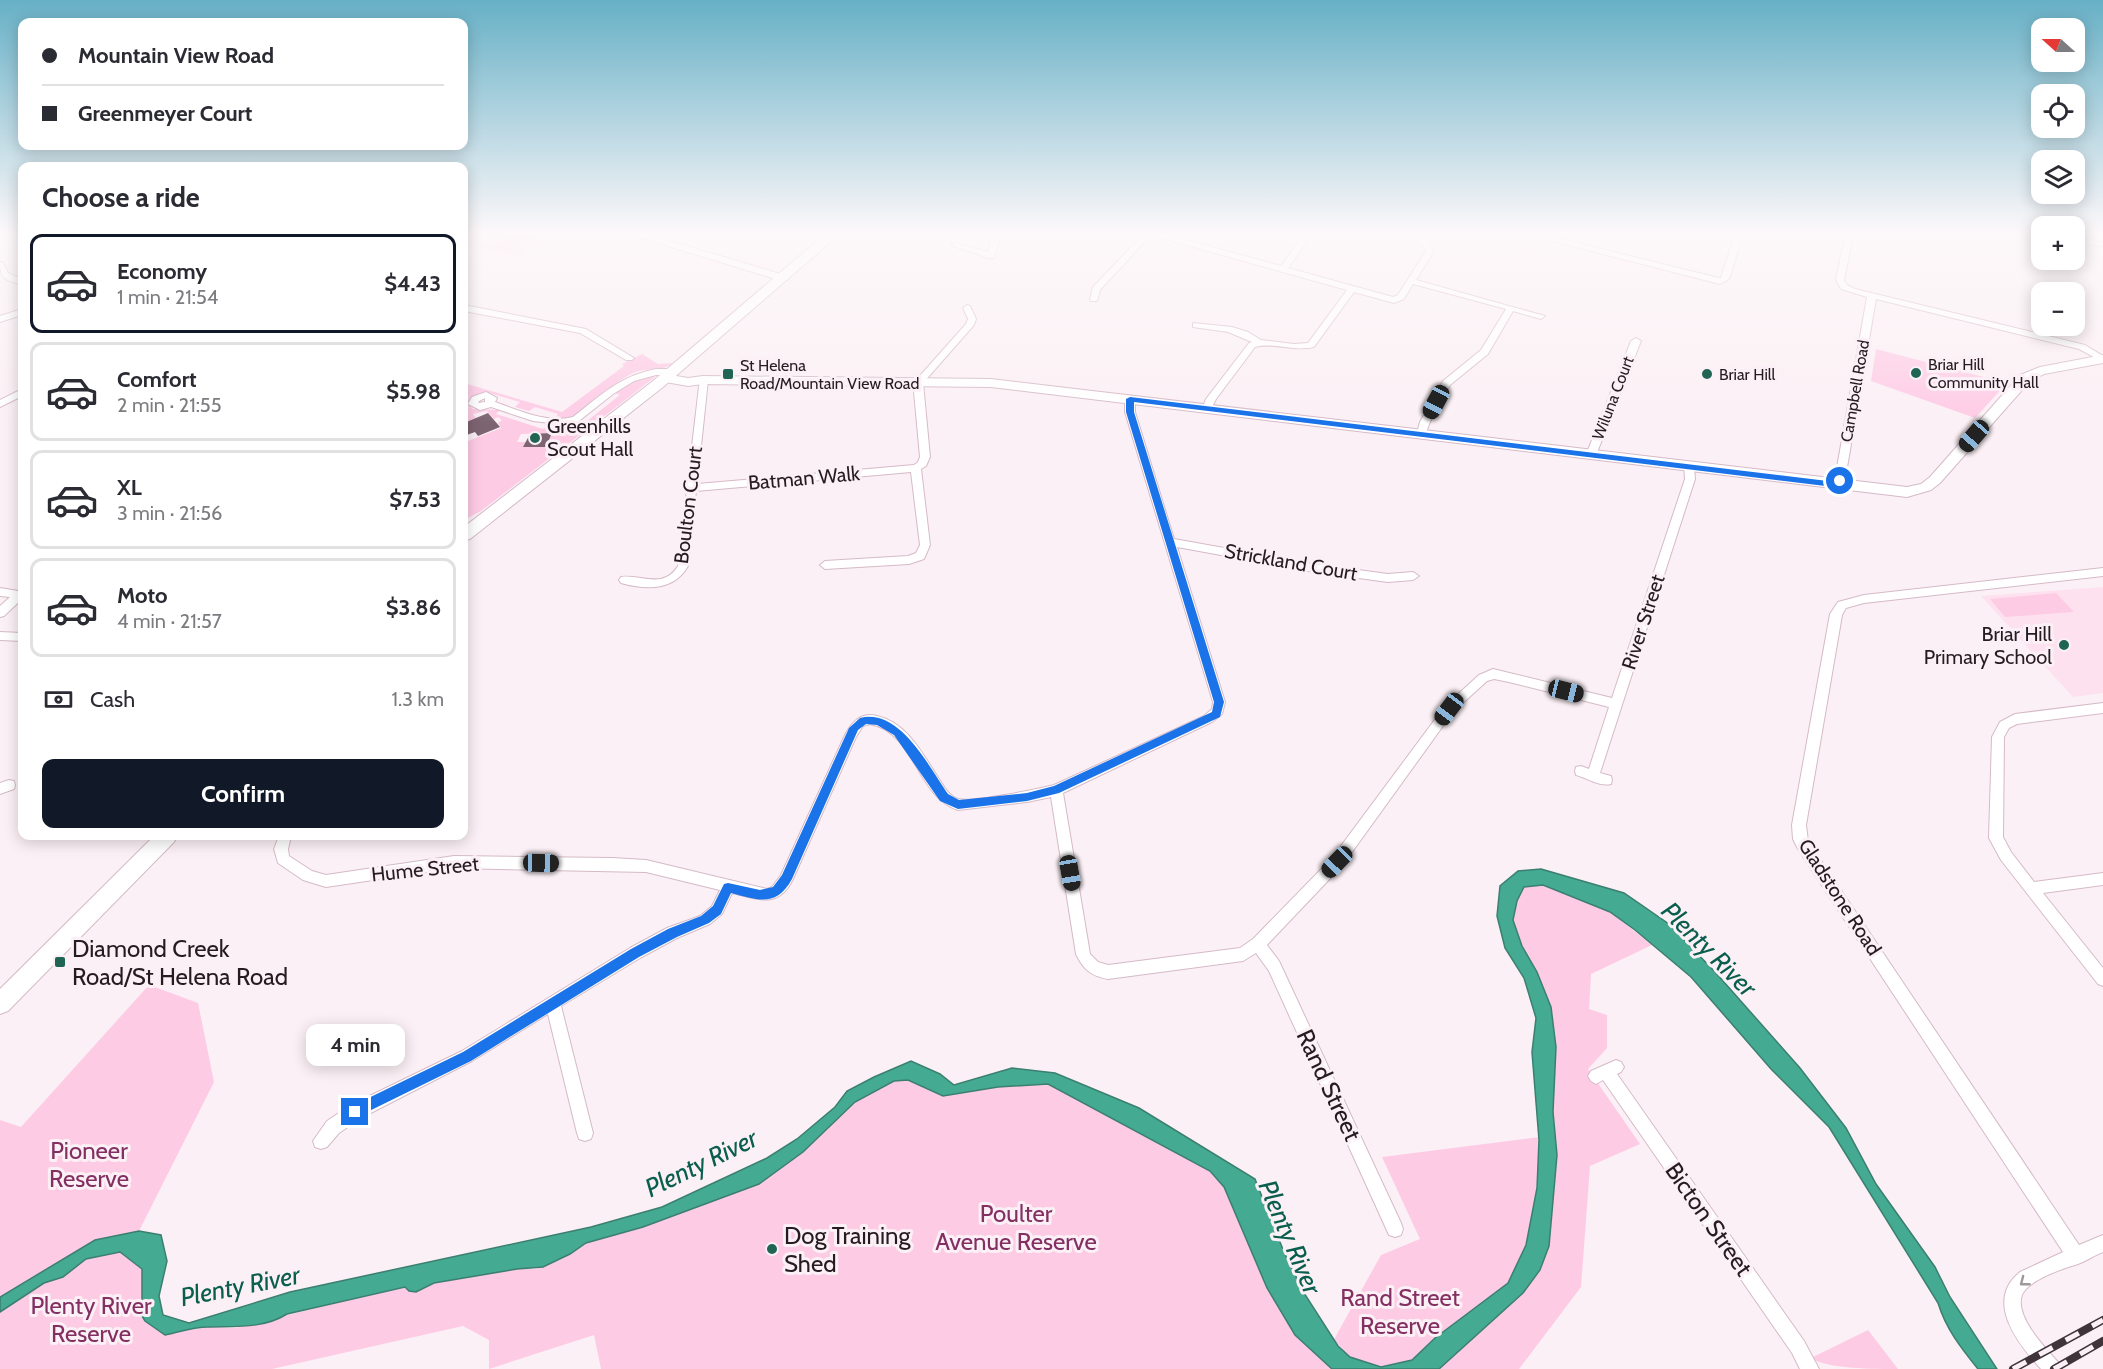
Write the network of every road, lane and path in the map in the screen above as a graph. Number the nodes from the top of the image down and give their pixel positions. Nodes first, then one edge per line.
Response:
1 (762, 295) edge
2 (1095, 295) edge
3 (1348, 295) edge
4 (1373, 295) edge
5 (1402, 295) edge
6 (1463, 295) edge
7 (1868, 295) edge
8 (1872, 296) junction
9 (1094, 299) dead end
10 (967, 308) dead end
11 (1511, 308) junction
12 (468, 309) edge
13 (18, 313) edge
14 (1541, 316) dead end
15 (0, 319) edge
16 (1196, 325) dead end
17 (1635, 341) dead end
18 (1258, 342) junction
19 (628, 358) dead end
20 (2102, 359) edge
21 (665, 374) junction
22 (703, 380) junction
23 (919, 381) junction
24 (18, 394) edge
25 (1130, 399) junction
26 (490, 403) dead end
27 (0, 404) edge
28 (1207, 409) junction
29 (1422, 434) junction
30 (1591, 454) junction
31 (1689, 467) junction
32 (916, 468) junction
33 (1842, 485) junction
34 (692, 488) junction
35 (468, 532) edge
36 (1170, 542) junction
37 (825, 565) dead end
38 (2103, 572) edge
39 (1413, 576) dead end
40 (625, 580) dead end
41 (0, 592) edge
42 (18, 594) edge
43 (18, 598) edge
44 (3, 612) edge
45 (0, 631) edge
46 (0, 636) edge
47 (18, 636) edge
48 (18, 637) edge
49 (1617, 704) junction
50 (2103, 708) edge
51 (1606, 780) dead end
52 (1056, 790) junction
53 (163, 840) edge
54 (284, 840) edge
55 (2103, 879) edge
56 (728, 888) junction
57 (2032, 888) junction
58 (1258, 944) junction
59 (2103, 979) edge
60 (553, 1003) junction
61 (0, 1004) edge
62 (1606, 1071) dead end
63 (585, 1133) dead end
64 (321, 1141) dead end
65 (1395, 1229) dead end
66 (2103, 1243) edge
67 (2076, 1256) junction
68 (1810, 1369) edge
69 (2053, 1369) edge

1 - 21 main road
2 - 9 street
3 - 18 street
4 - 5 street
6 - 11 street
7 - 8 street
8 - 20 street
8 - 33 street, Campbell Road
10 - 23 street
11 - 14 street
11 - 29 street
12 - 19 street
13 - 15 street
16 - 18 street
17 - 30 street, Wiluna Court
18 - 28 street
20 - 33 street
21 - 22 street
21 - 26 street
21 - 35 main road
22 - 23 street
22 - 34 street, Boulton Court
23 - 25 street
23 - 32 street
24 - 27 street
25 - 28 street
25 - 36 street, Hume Street
28 - 29 street
29 - 30 street
30 - 31 street
31 - 33 street
31 - 49 street, River Street
32 - 34 street, Batman Walk
32 - 37 street
34 - 40 street, Boulton Court
36 - 39 street, Strickland Court
36 - 52 street, Hume Street
38 - 67 street, Gladstone Road
41 - 42 street
43 - 44 street
45 - 47 street
46 - 48 street
49 - 51 street, River Street
49 - 58 street
50 - 57 street
52 - 56 street, Hume Street
52 - 58 street
53 - 61 main road
54 - 56 street, Hume Street
55 - 57 street
56 - 60 street
57 - 59 street
58 - 65 street, Rand Street
60 - 63 street
60 - 64 street
62 - 68 street, Bicton Street
66 - 67 street
67 -> 69 street

